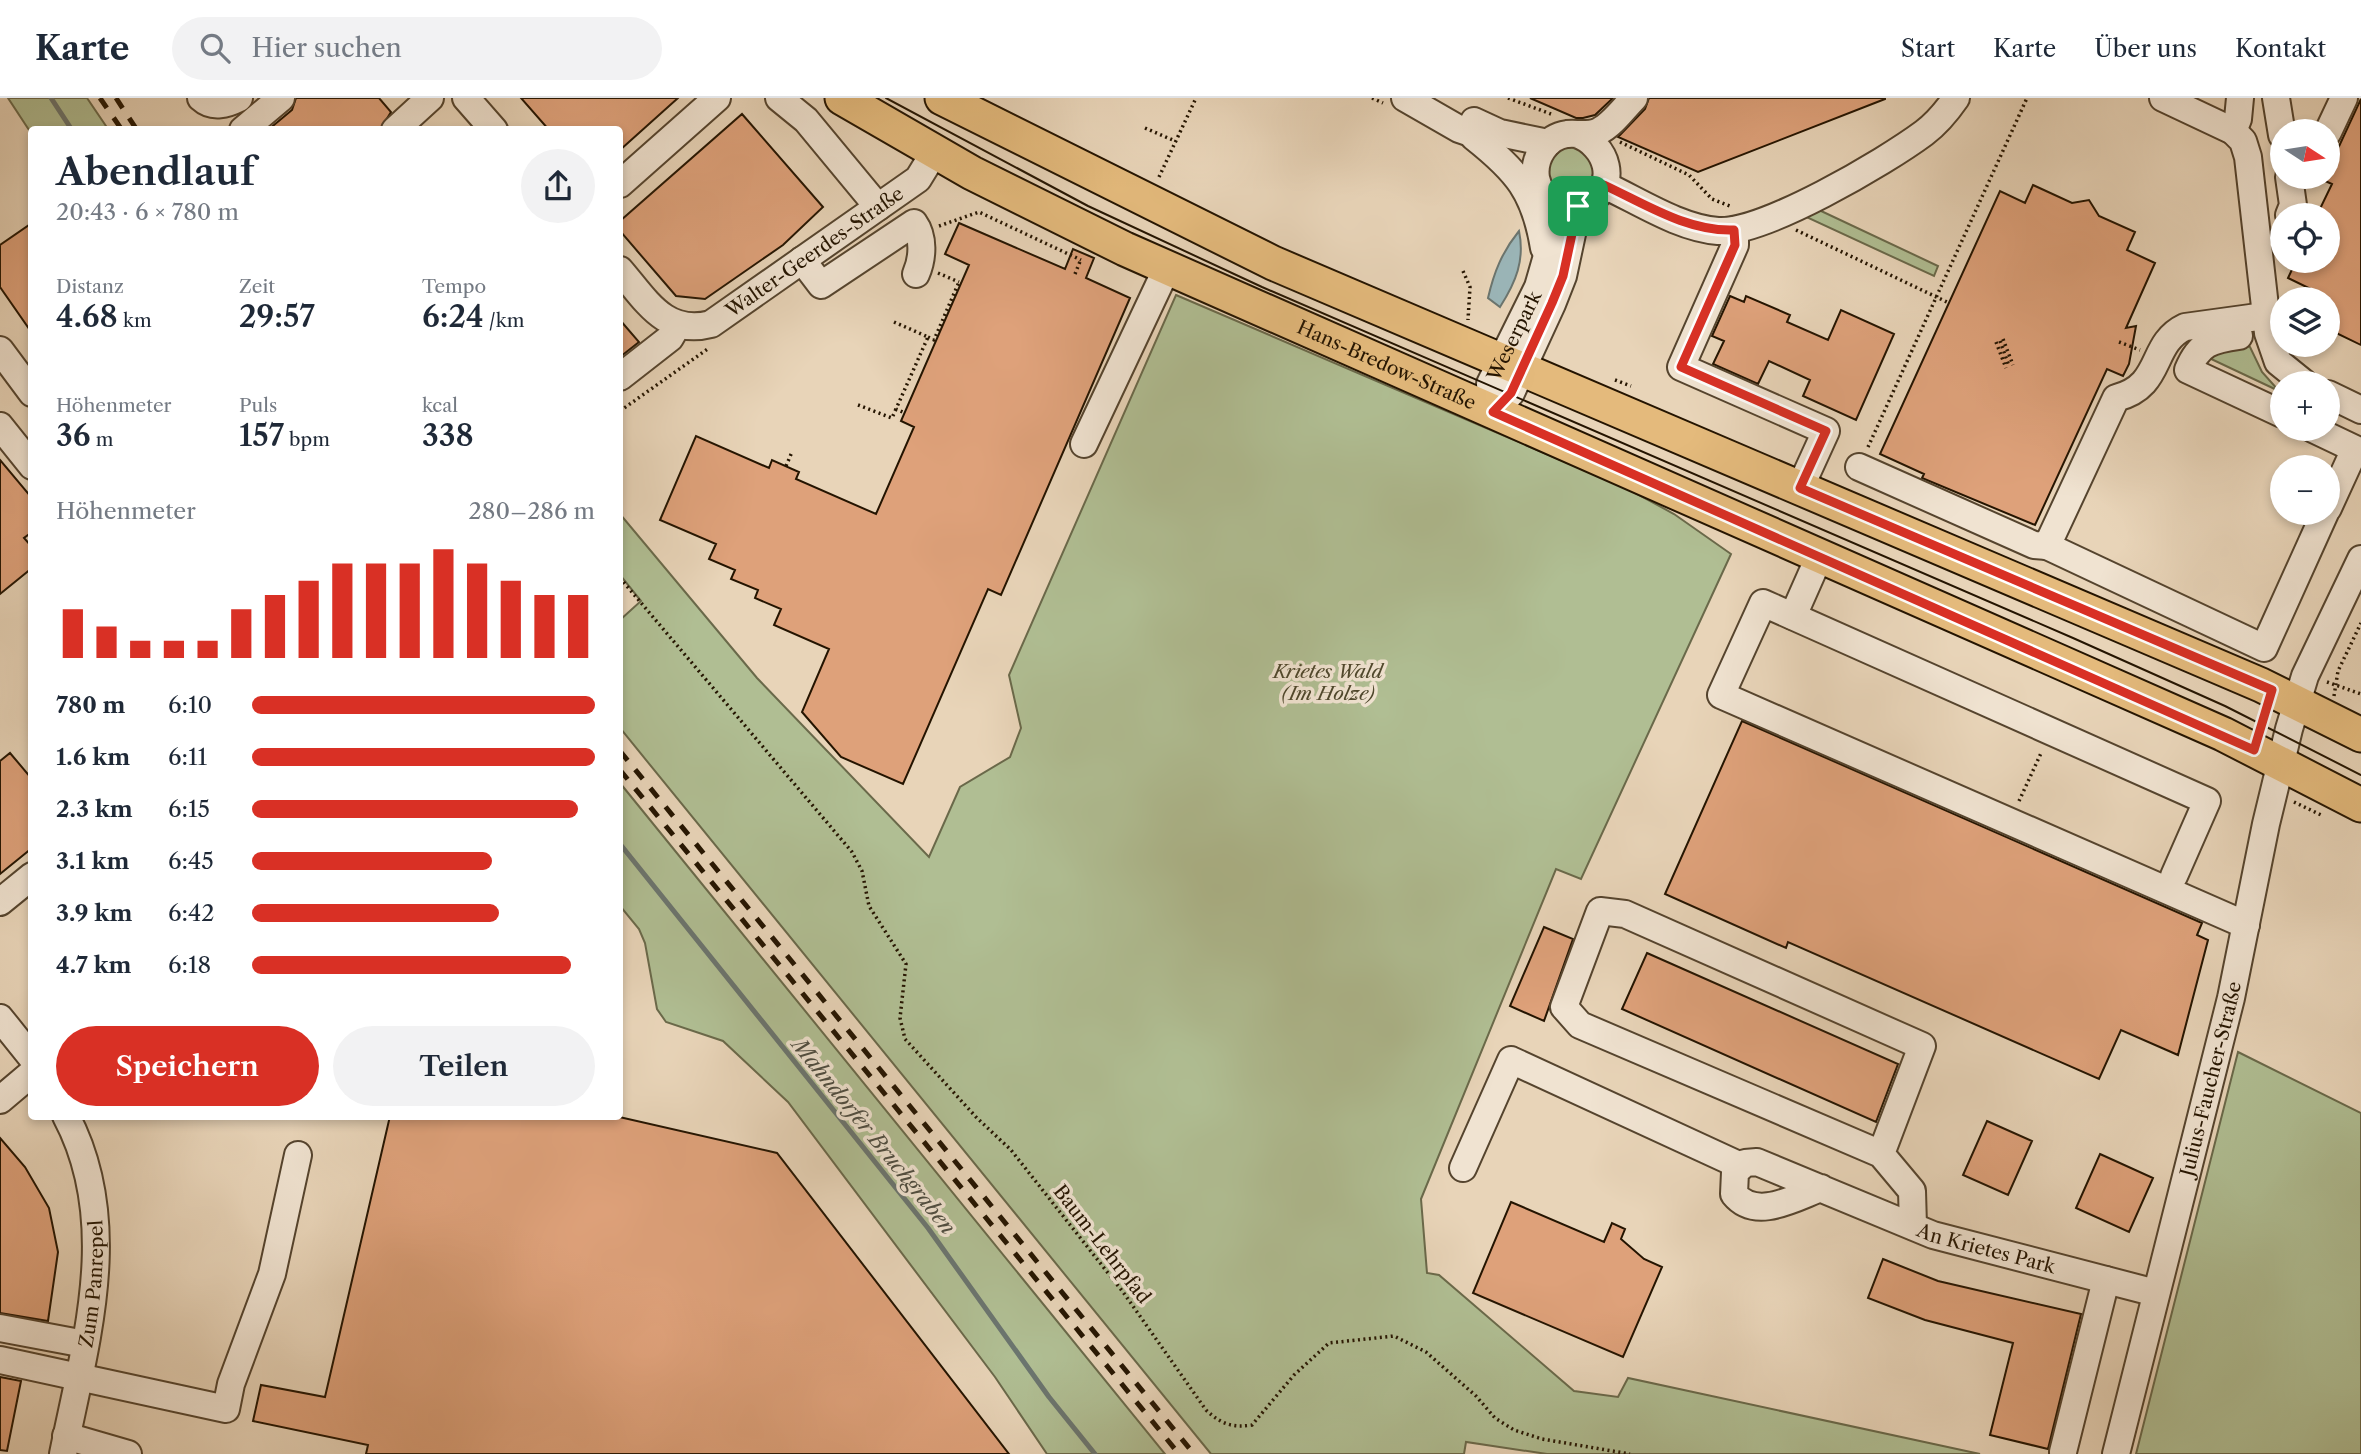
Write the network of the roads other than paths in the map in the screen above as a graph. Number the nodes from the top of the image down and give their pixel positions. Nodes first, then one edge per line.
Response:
1 (201, 98) edge
2 (239, 98) edge
3 (281, 98) edge
4 (430, 98) edge
5 (466, 98) edge
6 (717, 98) edge
7 (779, 98) edge
8 (842, 98) edge
9 (942, 98) edge
10 (1634, 98) edge
11 (1956, 98) edge
12 (2163, 98) edge
13 (2239, 98) edge
14 (2276, 98) edge
15 (2344, 98) edge
16 (1402, 101) edge
17 (2279, 119) edge
18 (2334, 119) edge
19 (248, 126) edge
20 (399, 126) edge
21 (490, 126) edge
22 (2233, 131) junction
23 (1474, 137) junction
24 (1590, 137) junction
25 (1548, 143) junction
26 (934, 153) junction
27 (1535, 168) junction
28 (623, 181) edge
29 (1604, 185) junction
30 (1566, 204) junction
31 (878, 207) junction
32 (1743, 228) junction
33 (2270, 250) edge
34 (2262, 258) junction
35 (802, 260) junction
36 (1546, 264) junction
37 (1167, 268) junction
38 (623, 273) edge
39 (916, 274) dead end
40 (2267, 324) junction
41 (677, 326) junction
42 (2, 358) edge
43 (1511, 364) junction
44 (2289, 371) edge
45 (623, 375) edge
46 (28, 388) edge
47 (2340, 400) edge
48 (2270, 408) edge
49 (2361, 410) edge
50 (1493, 412) junction
51 (0, 426) edge
52 (2338, 441) edge
53 (1084, 444) dead end
54 (28, 461) edge
55 (1859, 467) road end
56 (2340, 482) edge
57 (1800, 488) junction
58 (2320, 525) edge
59 (2047, 546) junction
60 (1820, 555) junction
61 (2361, 559) edge
62 (1793, 616) junction
63 (2301, 689) junction
64 (2361, 736) edge
65 (2280, 764) junction
66 (2361, 805) edge
67 (2126, 873) junction
68 (2174, 876) junction
69 (28, 879) edge
70 (0, 902) edge
71 (2247, 917) junction
72 (0, 1018) edge
73 (28, 1053) edge
74 (28, 1059) edge
75 (0, 1100) edge
76 (68, 1120) edge
77 (1881, 1154) junction
78 (298, 1156) dead end
79 (1741, 1166) junction
80 (1463, 1168) dead end
81 (1821, 1188) junction
82 (1913, 1226) junction
83 (2106, 1280) junction
84 (2156, 1293) junction
85 (0, 1328) edge
86 (85, 1345) junction
87 (0, 1360) edge
88 (79, 1375) junction
89 (65, 1445) edge
90 (2063, 1452) dead end
91 (128, 1454) edge
92 (2116, 1454) edge

1 - 2 street
3 - 19 street
4 - 20 street
5 - 21 street
6 - 28 street
7 - 31 street
8 - 26 main road, Hans-Bredow-Straße
9 - 43 main road
10 - 24 street
11 - 32 street
12 - 22 street
13 - 22 street
14 - 17 street
15 - 18 street
16 - 23 street
16 - 25 street
22 - 34 street
23 - 27 street
23 - 36 street
24 - 25 street
24 - 29 street
25 - 27 street
26 - 31 street, Walter-Geerdes-Straße
26 - 37 main road, Hans-Bredow-Straße
27 - 30 street
29 - 30 street
29 - 32 street
30 - 36 street, Weserpark
30 - 43 street, Weserpark
31 - 35 street, Walter-Geerdes-Straße
32 - 57 street
33 - 34 street
34 - 40 street
35 - 39 street
35 - 41 street, Walter-Geerdes-Straße
36 - 43 street, Weserpark
37 - 50 main road, Hans-Bredow-Straße
37 - 53 street
38 - 41 street
40 - 44 street
40 - 48 street
40 - 59 street
41 - 45 street
42 - 46 street
43 - 50 street, Weserpark
43 - 57 main road
47 - 49 street
50 - 60 main road, Hans-Bredow-Straße
51 - 54 street
52 - 56 street
55 - 59 street
57 - 63 main road
58 - 59 street
60 - 62 street
60 - 65 main road, Hans-Bredow-Straße
61 - 63 street, Julius-Faucher-Straße
62 - 67 street
62 - 68 street
63 - 64 main road
63 - 65 street, Julius-Faucher-Straße
65 - 66 main road, Hans-Bredow-Straße
65 - 71 street, Julius-Faucher-Straße
67 - 68 street
67 - 71 street
68 - 71 street
69 - 70 street
71 - 84 street, Julius-Faucher-Straße
72 - 73 street
74 - 75 street
76 - 86 street, Zum Panrepel
77 - 77 street
77 - 82 street
78 - 88 street
79 - 80 street, An Krietes Park
79 - 81 street, An Krietes Park
79 - 81 street
81 - 82 street, An Krietes Park
82 - 83 street, An Krietes Park
83 - 84 street, An Krietes Park
83 - 90 street
84 - 92 street, Julius-Faucher-Straße
85 - 86 street
86 - 88 street, Zum Panrepel
87 - 88 street
88 - 89 street, Zum Panrepel
89 - 91 street

